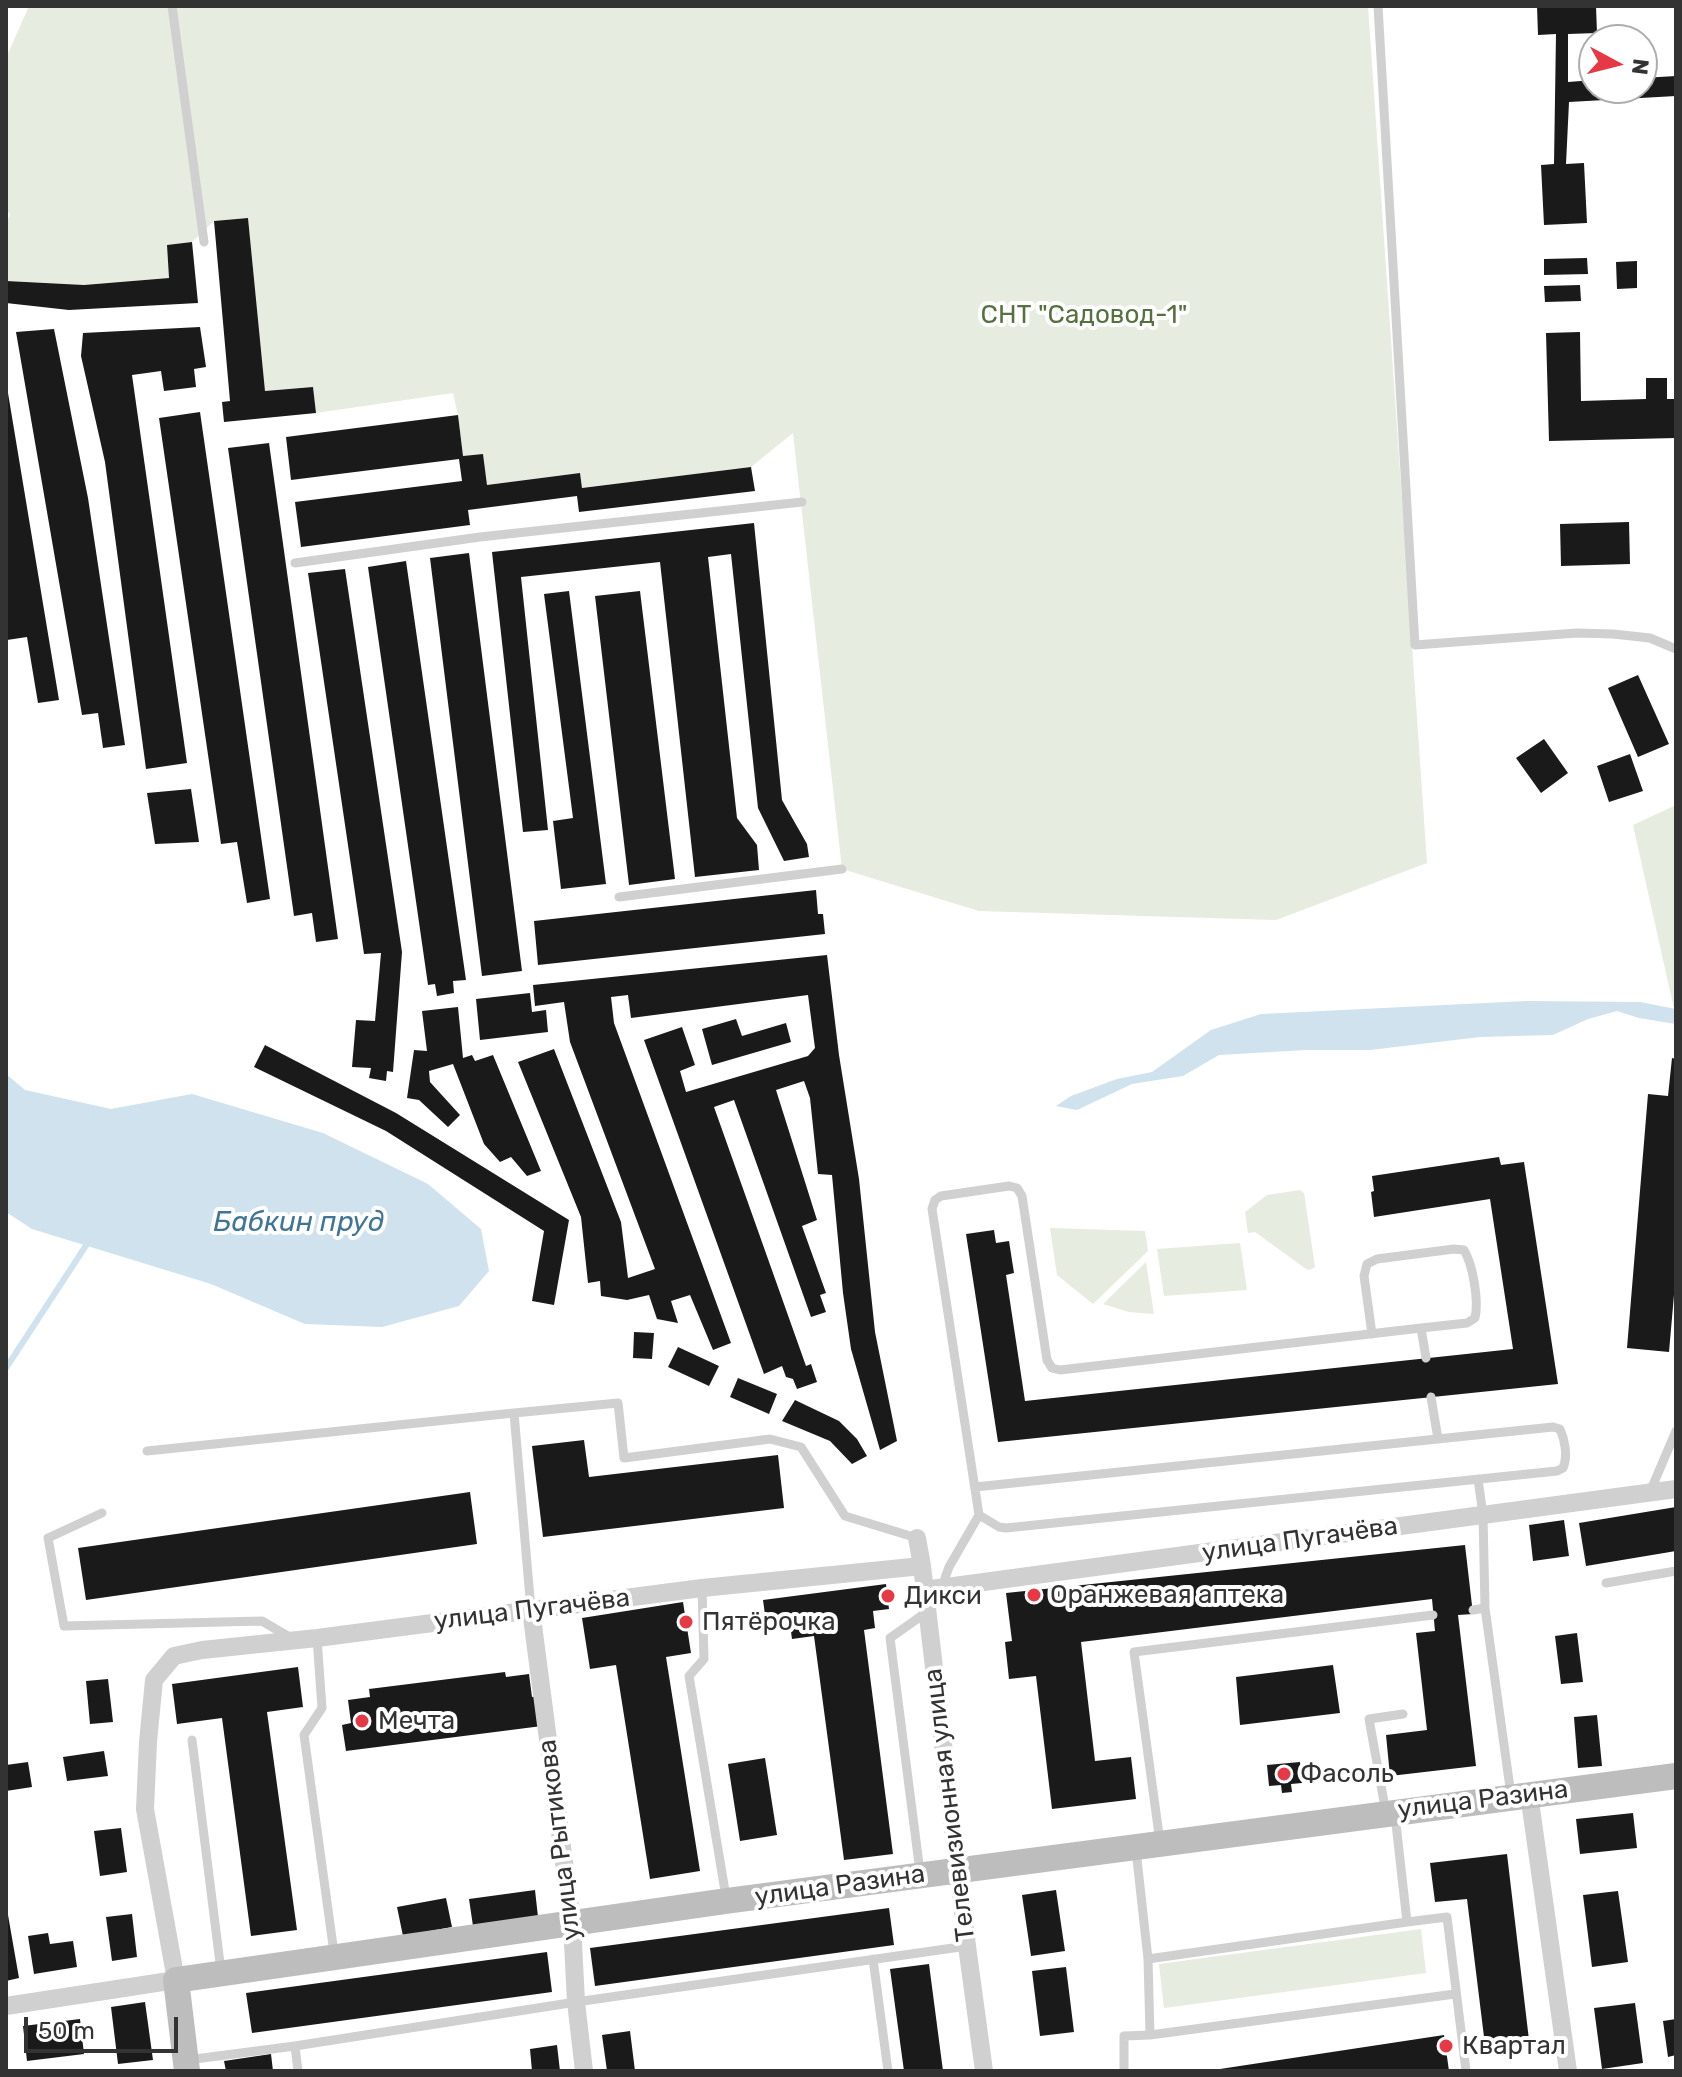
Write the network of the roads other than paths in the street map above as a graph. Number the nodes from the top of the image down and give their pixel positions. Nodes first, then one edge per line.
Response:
1 (172, 6) edge
2 (1378, 6) edge
3 (204, 242) dead end
4 (802, 502) dead end
5 (295, 563) dead end
6 (1676, 649) edge
7 (842, 869) dead end
8 (619, 897) dead end
9 (1421, 1328) junction
10 (1372, 1334) junction
11 (1426, 1358) dead end
12 (1431, 1397) dead end
13 (514, 1413) junction
14 (1676, 1431) edge
15 (1438, 1439) junction
16 (147, 1451) dead end
17 (1478, 1479) junction
18 (975, 1487) junction
19 (1676, 1489) edge
20 (1650, 1492) junction
21 (102, 1513) dead end
22 (979, 1515) junction
23 (1483, 1515) junction
24 (917, 1538) joint
25 (922, 1566) junction
26 (1676, 1571) edge
27 (1606, 1583) dead end
28 (702, 1588) junction
29 (945, 1588) junction
30 (924, 1590) junction
31 (1485, 1608) junction
32 (531, 1610) junction
33 (1473, 1610) dead end
34 (927, 1612) junction
35 (1433, 1615) dead end
36 (317, 1638) junction
37 (294, 1640) junction
38 (1403, 1714) dead end
39 (192, 1740) dead end
40 (1676, 1776) edge
41 (1520, 1795) junction
42 (1390, 1812) junction
43 (1148, 1845) junction
44 (959, 1869) junction
45 (920, 1875) junction
46 (726, 1901) junction
47 (1407, 1922) junction
48 (572, 1923) junction
49 (967, 1946) junction
50 (335, 1956) junction
51 (873, 1959) junction
52 (1148, 1959) junction
53 (221, 1973) junction
54 (176, 1980) junction
55 (1455, 1994) junction
56 (576, 2002) junction
57 (6, 2006) edge
58 (1150, 2035) junction
59 (295, 2046) junction
60 (186, 2066) edge
61 (298, 2071) edge
62 (584, 2071) edge
63 (888, 2071) edge
64 (984, 2071) edge
65 (1124, 2071) edge
66 (1466, 2071) edge
67 (1568, 2071) edge

1 - 3 lane
2 - 6 lane
4 - 5 lane
7 - 8 lane
9 - 10 lane
9 - 10 lane
9 - 11 lane
10 - 18 lane
12 - 15 lane
13 - 16 lane
13 - 24 lane
13 - 32 lane
14 - 20 lane
15 - 17 lane
15 - 18 lane
17 - 22 lane
17 - 23 lane
18 - 22 lane
19 - 20 street, улица Пугачёва
20 - 23 street, улица Пугачёва
21 - 37 lane
22 - 29 lane
23 - 29 street, улица Пугачёва
23 - 31 lane
24 - 25 street, Телевизионная улица
25 - 28 street, улица Пугачёва
25 - 30 street, Телевизионная улица
26 - 27 lane
28 - 32 street, улица Пугачёва
28 - 46 lane
29 - 30 street, улица Пугачёва
30 - 34 street, Телевизионная улица
31 - 33 lane
31 - 41 lane
32 - 36 street, улица Пугачёва
32 - 48 street, улица Рытикова
34 - 44 street, Телевизионная улица
34 - 45 lane
35 - 43 lane
36 - 37 street, улица Пугачёва
36 - 50 lane
37 - 54 street, улица Пугачёва
38 - 42 lane
39 - 53 lane
40 - 41 street, улица Разина
41 - 42 street, улица Разина
41 - 67 street
42 - 43 street, улица Разина
42 - 47 lane
43 - 44 street, улица Разина
43 - 52 lane
44 - 45 street, улица Разина
44 - 49 street, Телевизионная улица
45 - 46 street, улица Разина
46 - 48 street, улица Разина
47 - 52 lane
47 - 55 lane
48 - 50 street, улица Разина
48 - 56 street, улица Рытикова
49 - 51 lane
49 - 64 street, Телевизионная улица
50 - 53 street, улица Разина
51 - 56 lane
51 - 63 lane
52 - 58 lane
53 - 54 street, улица Разина
54 - 57 street, улица Разина
54 - 60 street
55 - 58 lane
55 - 66 lane
56 - 59 lane
56 - 62 street, улица Рытикова
58 - 65 lane
59 - 60 lane
59 - 61 lane

